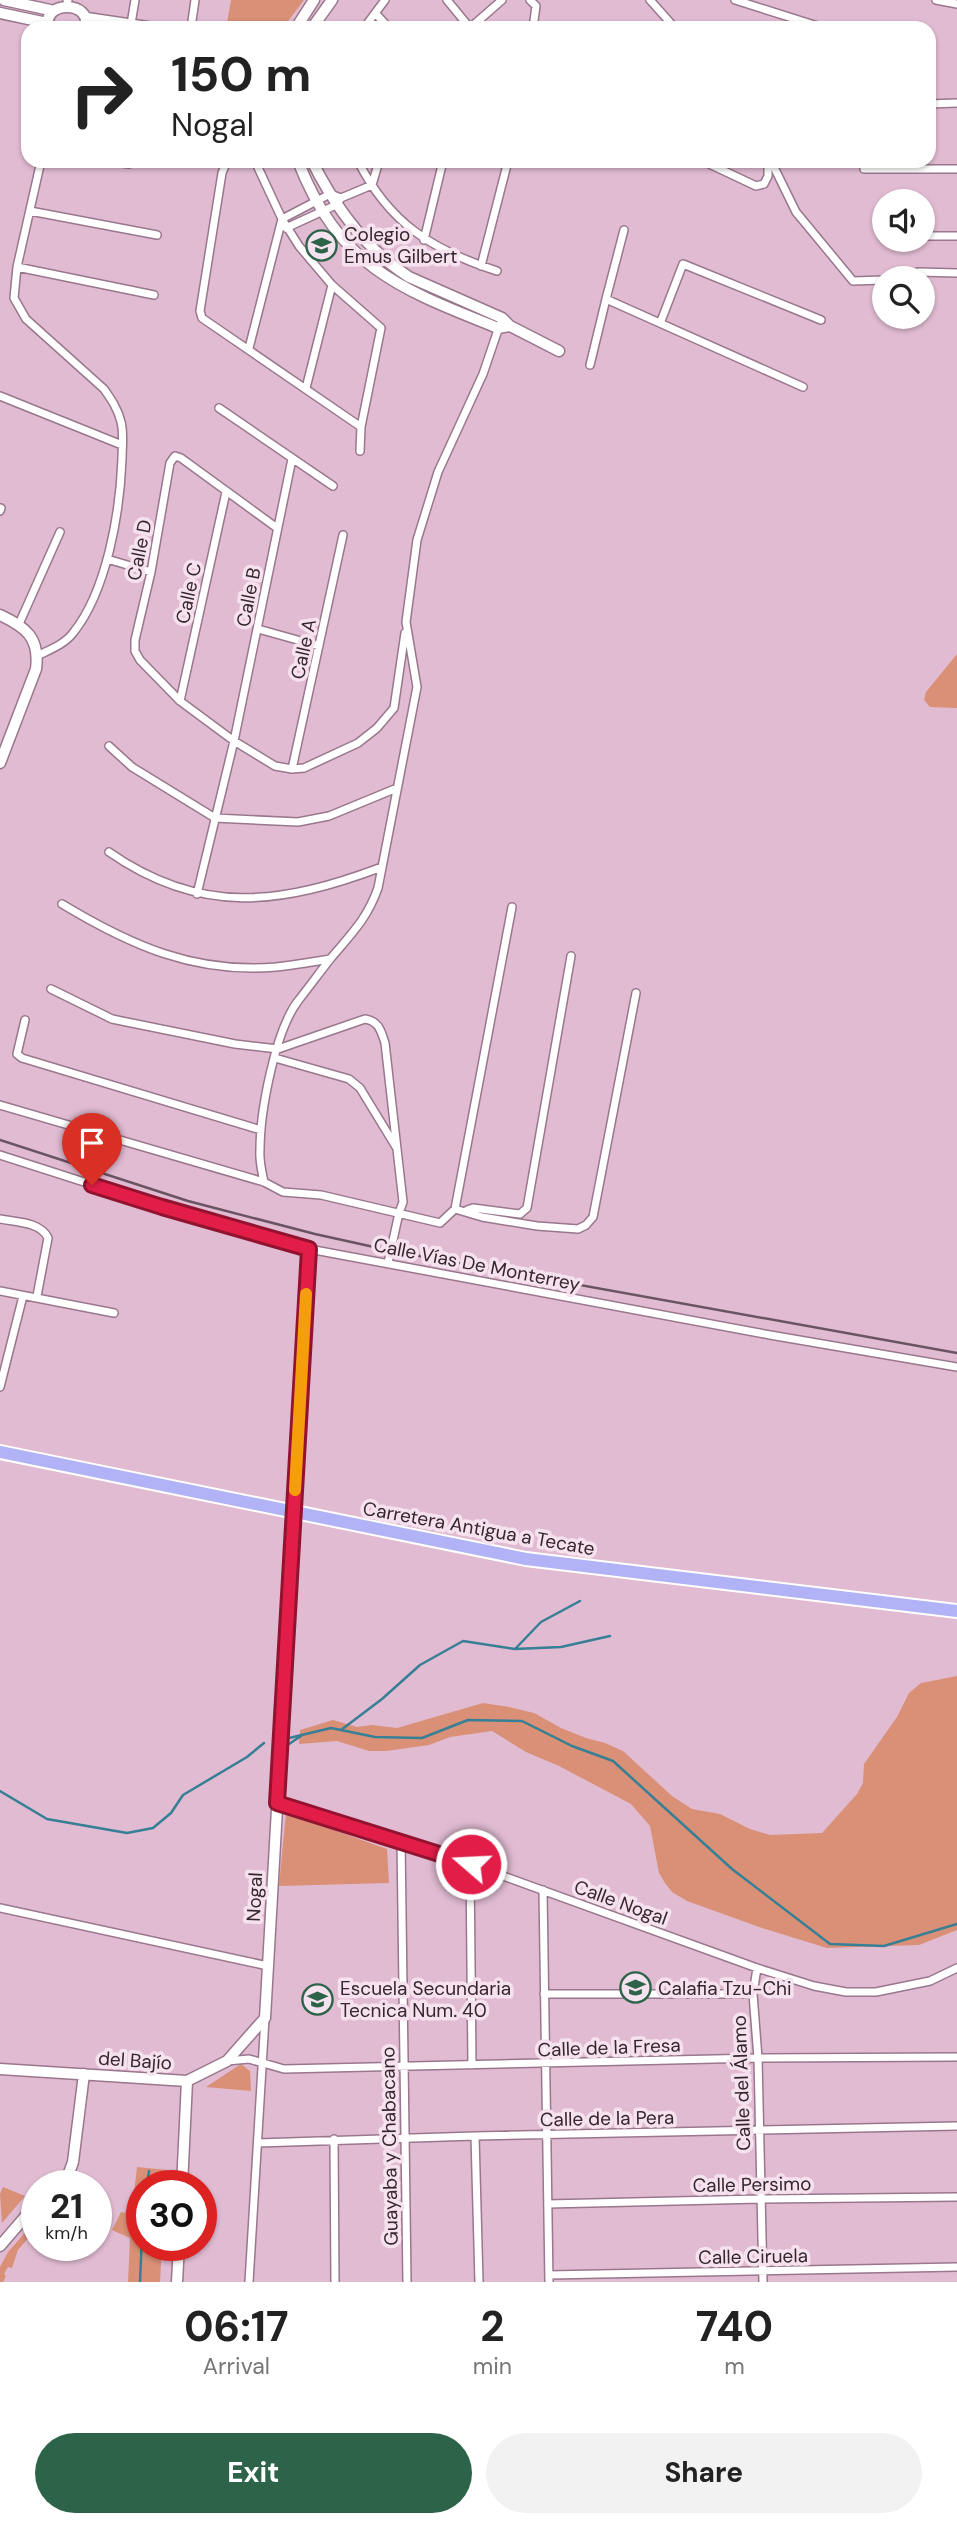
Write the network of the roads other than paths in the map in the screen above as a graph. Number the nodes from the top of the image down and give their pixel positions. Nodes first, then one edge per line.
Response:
1 (4, 0) edge
2 (67, 0) edge
3 (135, 0) edge
4 (195, 0) edge
5 (314, 0) edge
6 (332, 0) edge
7 (385, 0) edge
8 (447, 0) edge
9 (502, 0) edge
10 (530, 0) edge
11 (650, 0) edge
12 (735, 0) edge
13 (936, 0) edge
14 (957, 4) edge
15 (50, 10) junction
16 (0, 13) edge
17 (376, 14) junction
18 (30, 21) edge
19 (49, 21) edge
20 (86, 21) edge
21 (132, 21) edge
22 (192, 21) edge
23 (300, 21) edge
24 (317, 21) edge
25 (370, 21) edge
26 (382, 21) edge
27 (464, 21) edge
28 (478, 21) edge
29 (535, 21) edge
30 (670, 21) edge
31 (802, 21) edge
32 (957, 103) edge
33 (936, 104) edge
34 (39, 168) edge
35 (224, 168) edge
36 (258, 168) edge
37 (301, 168) edge
38 (316, 168) edge
39 (362, 168) edge
40 (377, 168) edge
41 (441, 168) edge
42 (506, 168) edge
43 (718, 168) edge
44 (769, 168) edge
45 (774, 168) edge
46 (864, 169) dead end
47 (957, 169) edge
48 (372, 185) junction
49 (330, 194) junction
50 (316, 201) junction
51 (338, 201) junction
52 (30, 211) junction
53 (321, 212) junction
54 (282, 219) junction
55 (288, 228) junction
56 (278, 229) junction
57 (624, 230) dead end
58 (157, 235) dead end
59 (935, 236) edge
60 (957, 236) edge
61 (424, 240) junction
62 (481, 266) junction
63 (17, 267) junction
64 (497, 271) dead end
65 (935, 272) edge
66 (957, 273) edge
67 (872, 280) edge
68 (332, 285) junction
69 (154, 295) dead end
70 (606, 299) junction
71 (821, 320) dead end
72 (661, 321) junction
73 (504, 324) junction
74 (248, 348) junction
75 (559, 351) dead end
76 (590, 365) dead end
77 (306, 387) junction
78 (803, 387) dead end
79 (0, 396) edge
80 (219, 408) dead end
81 (361, 427) junction
82 (122, 445) junction
83 (360, 451) dead end
84 (292, 458) junction
85 (333, 486) dead end
86 (226, 492) junction
87 (277, 528) junction
88 (60, 532) dead end
89 (343, 534) dead end
90 (107, 559) junction
91 (151, 572) junction
92 (0, 615) edge
93 (406, 622) junction
94 (19, 624) junction
95 (258, 629) junction
96 (320, 646) junction
97 (37, 656) junction
98 (180, 701) junction
99 (234, 741) junction
100 (109, 746) dead end
101 (0, 763) edge
102 (292, 769) junction
103 (397, 788) junction
104 (215, 818) junction
105 (109, 852) dead end
106 (382, 867) junction
107 (197, 894) junction
108 (62, 904) dead end
109 (512, 907) dead end
110 (571, 956) dead end
111 (330, 959) junction
112 (51, 989) dead end
113 (636, 993) dead end
114 (25, 1020) dead end
115 (278, 1049) junction
116 (275, 1058) junction
117 (1, 1108) edge
118 (261, 1130) junction
119 (398, 1151) junction
120 (0, 1155) edge
121 (264, 1182) junction
122 (455, 1209) junction
123 (467, 1211) junction
124 (399, 1213) junction
125 (0, 1219) edge
126 (309, 1249) junction
127 (388, 1263) junction
128 (0, 1291) edge
129 (23, 1296) junction
130 (37, 1296) junction
131 (114, 1313) dead end
132 (957, 1367) edge
133 (0, 1387) edge
134 (0, 1452) edge
135 (294, 1513) junction
136 (957, 1611) edge
137 (277, 1803) junction
138 (401, 1840) junction
139 (471, 1864) junction
140 (543, 1890) junction
141 (0, 1908) edge
142 (268, 1966) junction
143 (757, 1968) junction
144 (957, 1969) edge
145 (544, 1994) junction
146 (754, 1994) junction
147 (265, 2018) junction
148 (957, 2057) edge
149 (758, 2059) junction
150 (227, 2062) junction
151 (263, 2063) junction
152 (472, 2065) junction
153 (546, 2065) junction
154 (403, 2066) junction
155 (0, 2069) edge
156 (84, 2074) junction
157 (187, 2081) junction
158 (957, 2126) edge
159 (759, 2131) junction
160 (547, 2134) junction
161 (475, 2136) junction
162 (406, 2138) junction
163 (334, 2139) junction
164 (257, 2143) junction
165 (70, 2170) edge
166 (183, 2170) edge
167 (957, 2197) edge
168 (760, 2199) junction
169 (548, 2204) junction
170 (21, 2222) edge
171 (0, 2246) edge
172 (178, 2261) edge
173 (957, 2267) edge
174 (763, 2271) junction
175 (691, 2273) junction
176 (621, 2278) edge
177 (549, 2279) edge
178 (177, 2282) edge
179 (248, 2282) edge
180 (336, 2282) edge
181 (407, 2282) edge
182 (479, 2282) edge
183 (692, 2282) edge
184 (763, 2282) edge

1 - 15 street
2 - 15 street
2 - 20 street
3 - 21 street
4 - 22 street
5 - 23 street
6 - 24 street
7 - 17 street
8 - 27 street
9 - 28 street
10 - 29 street
11 - 30 street
12 - 31 street
13 - 14 street
15 - 19 street
16 - 18 street
17 - 25 street
17 - 26 street
32 - 33 street
34 - 52 street
35 - 74 street
36 - 54 street
37 - 50 street
38 - 49 street
39 - 48 street
40 - 48 street
41 - 61 street
42 - 62 street
43 - 44 street
45 - 67 street
46 - 47 street
48 - 51 street
48 - 61 street
49 - 50 street
49 - 51 street
50 - 53 street
50 - 54 street
51 - 53 street
51 - 73 street
52 - 58 street
52 - 63 street
53 - 55 street
53 - 73 street
54 - 55 street
54 - 56 street
55 - 56 street
55 - 68 street
56 - 74 street
57 - 70 street
59 - 60 street
61 - 62 street
62 - 64 street
63 - 69 street
63 - 82 street
65 - 66 street
68 - 77 street
68 - 81 street
70 - 72 street
70 - 76 street
71 - 72 street
72 - 78 street
73 - 75 street
73 - 93 street
74 - 77 street
77 - 81 street
79 - 82 street
80 - 84 street
81 - 83 street
82 - 90 street
84 - 85 street
84 - 87 street, Calle B
86 - 87 street
86 - 91 street, Calle D
86 - 98 street, Calle C
87 - 95 street, Calle B
88 - 94 street
89 - 96 street, Calle A
90 - 91 street
90 - 97 street
91 - 98 street, Calle D
92 - 94 street
93 - 102 street
93 - 103 street
94 - 97 street
95 - 96 street
95 - 99 street, Calle B
96 - 102 street, Calle A
97 - 101 street
98 - 99 street
99 - 102 street
99 - 104 street, Calle B
100 - 104 street
103 - 104 street
103 - 106 street
104 - 107 street, Calle B
105 - 107 street
106 - 107 street
106 - 111 street
108 - 111 street
109 - 122 street
110 - 123 street
111 - 115 street
112 - 115 street
113 - 123 street
114 - 118 street
115 - 116 street
115 - 119 street
116 - 118 street
116 - 119 street
117 - 121 street
118 - 121 street
119 - 124 street
120 - 126 street, Calle Vías De Monterrey
121 - 124 street
122 - 123 street
122 - 124 street
124 - 127 street
125 - 130 street
126 - 127 street, Calle Vías De Monterrey
126 - 135 street
127 - 132 street, Calle Vías De Monterrey
128 - 129 street
129 - 130 street
129 - 133 street
130 - 131 street
134 - 135 main road, Carretera Antigua a Tecate
135 - 136 main road, Carretera Antigua a Tecate
135 - 137 street, Nogal
137 - 138 street, Calle Nogal
137 - 142 street, Nogal
138 - 139 street, Calle Nogal
138 - 154 street, Guayaba y Chabacano
139 - 140 street, Calle Nogal
139 - 152 street
140 - 143 street, Calle Nogal
140 - 145 street
141 - 142 street
142 - 147 street, Nogal
143 - 144 street, Calle Nogal
143 - 146 street, Calle del Álamo
145 - 146 street
145 - 153 street
146 - 149 street, Calle del Álamo
147 - 150 street
147 - 151 street, Nogal
148 - 149 street, Calle de la Fresa
149 - 153 street, Calle de la Fresa
149 - 159 street, Calle del Álamo
150 - 151 street, del Bajío
150 - 157 street, del Bajío
151 - 154 street, Calle de la Fresa
151 - 164 street, Nogal
152 - 153 street, Calle de la Fresa
152 - 154 street, Calle de la Fresa
153 - 160 street
154 - 162 street, Guayaba y Chabacano
155 - 156 street, del Bajío
156 - 157 street, del Bajío
156 - 165 street
157 - 166 street
158 - 159 street, Calle de la Pera
159 - 160 street, Calle de la Pera
159 - 168 street, Calle del Álamo
160 - 161 street, Calle de la Pera
160 - 169 street
161 - 162 street, Calle de la Pera
161 - 182 street
162 - 163 street, Calle de la Pera
162 - 181 street, Guayaba y Chabacano
163 - 164 street, Calle de la Pera
163 - 180 street
164 - 179 street, Nogal
167 - 168 street, Calle Persimo
168 - 169 street, Calle Persimo
168 - 174 street, Calle del Álamo
169 - 177 street
170 - 171 street
172 - 178 street
173 - 174 street, Calle Ciruela
174 - 175 street, Calle Ciruela
174 - 184 street, Calle del Álamo
175 - 176 street, Calle Ciruela
175 - 183 street
176 - 177 street, Calle Ciruela

